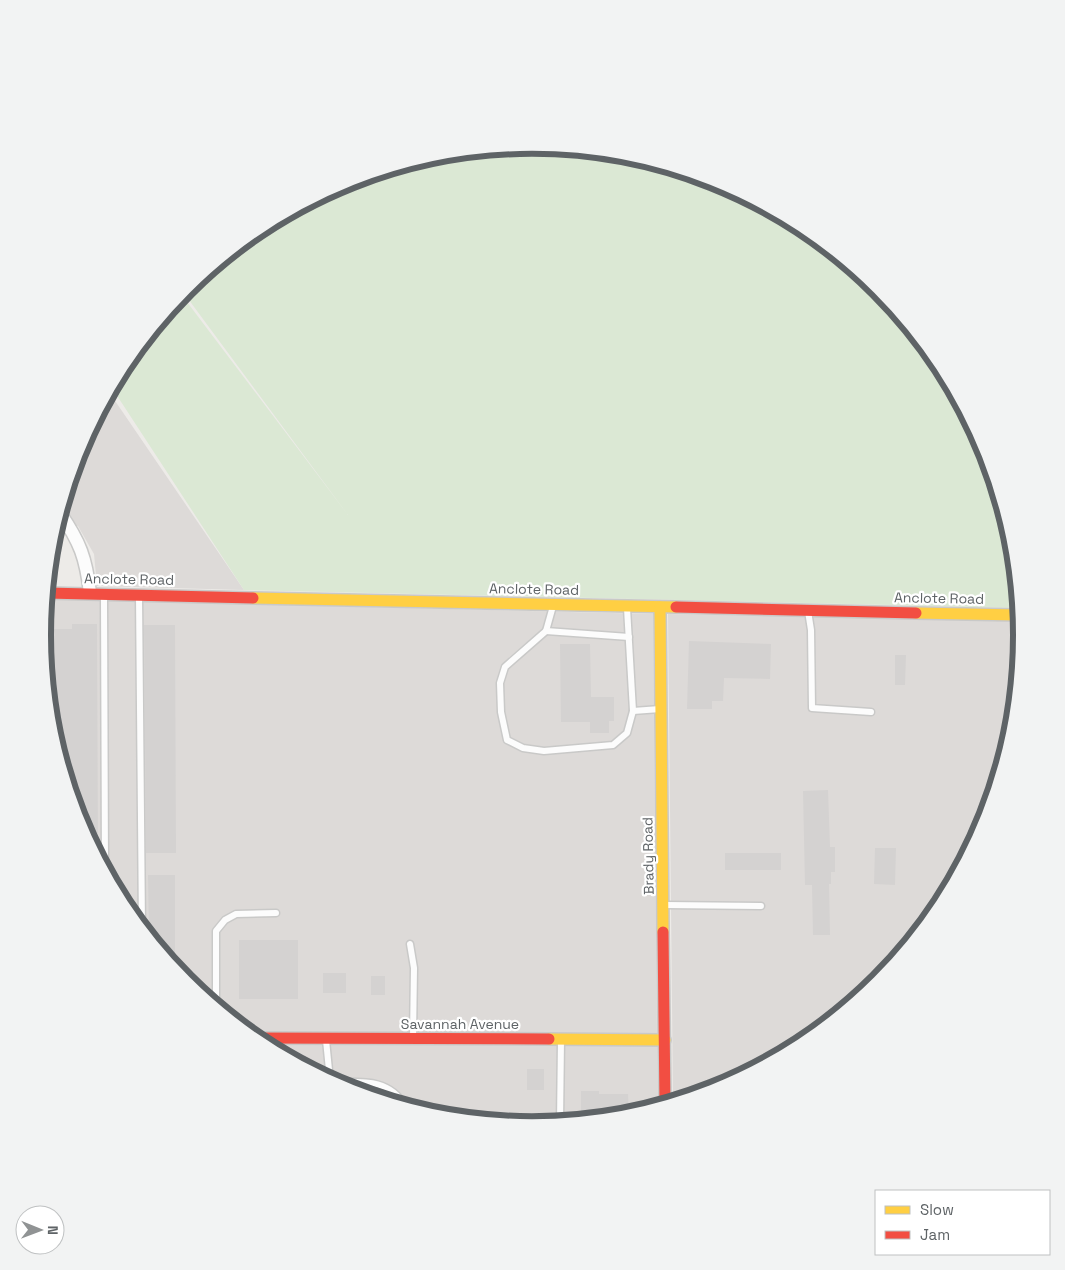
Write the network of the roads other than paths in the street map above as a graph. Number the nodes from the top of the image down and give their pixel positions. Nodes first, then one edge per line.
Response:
1 (65, 521) edge
2 (53, 593) edge
3 (90, 593) junction
4 (104, 593) junction
5 (138, 594) junction
6 (553, 604) junction
7 (627, 606) junction
8 (660, 607) junction
9 (808, 610) junction
10 (1013, 615) edge
11 (546, 631) junction
12 (629, 638) junction
13 (661, 709) junction
14 (633, 711) junction
15 (871, 712) dead end
16 (105, 855) edge
17 (664, 905) junction
18 (761, 906) dead end
19 (276, 913) dead end
20 (142, 915) edge
21 (410, 944) dead end
22 (216, 998) edge
23 (326, 1039) junction
24 (413, 1039) junction
25 (561, 1039) junction
26 (665, 1040) junction
27 (274, 1041) edge
28 (329, 1071) edge
29 (353, 1082) edge
30 (398, 1097) edge
31 (665, 1098) edge
32 (560, 1115) edge

1 - 3 street
2 - 3 street, Anclote Road
3 - 4 street, Anclote Road
4 - 5 street, Anclote Road
4 - 16 lane
5 - 6 street, Anclote Road
5 - 20 lane
6 - 7 street, Anclote Road
6 - 11 lane
7 - 8 street, Anclote Road
7 - 12 lane
8 - 9 street, Anclote Road
8 - 13 street, Brady Road
9 - 10 street, Anclote Road
9 - 15 lane
11 - 12 lane
11 - 14 lane
12 - 14 lane
13 - 14 lane
13 - 17 street, Brady Road
17 - 18 lane
17 - 26 street, Brady Road
19 - 22 lane
21 - 24 lane
23 - 24 street, Savannah Avenue
23 - 27 street, Savannah Avenue
23 - 28 lane
24 - 25 street, Savannah Avenue
25 - 26 street, Savannah Avenue
25 - 32 lane
26 - 31 street, Brady Road
29 - 30 lane

